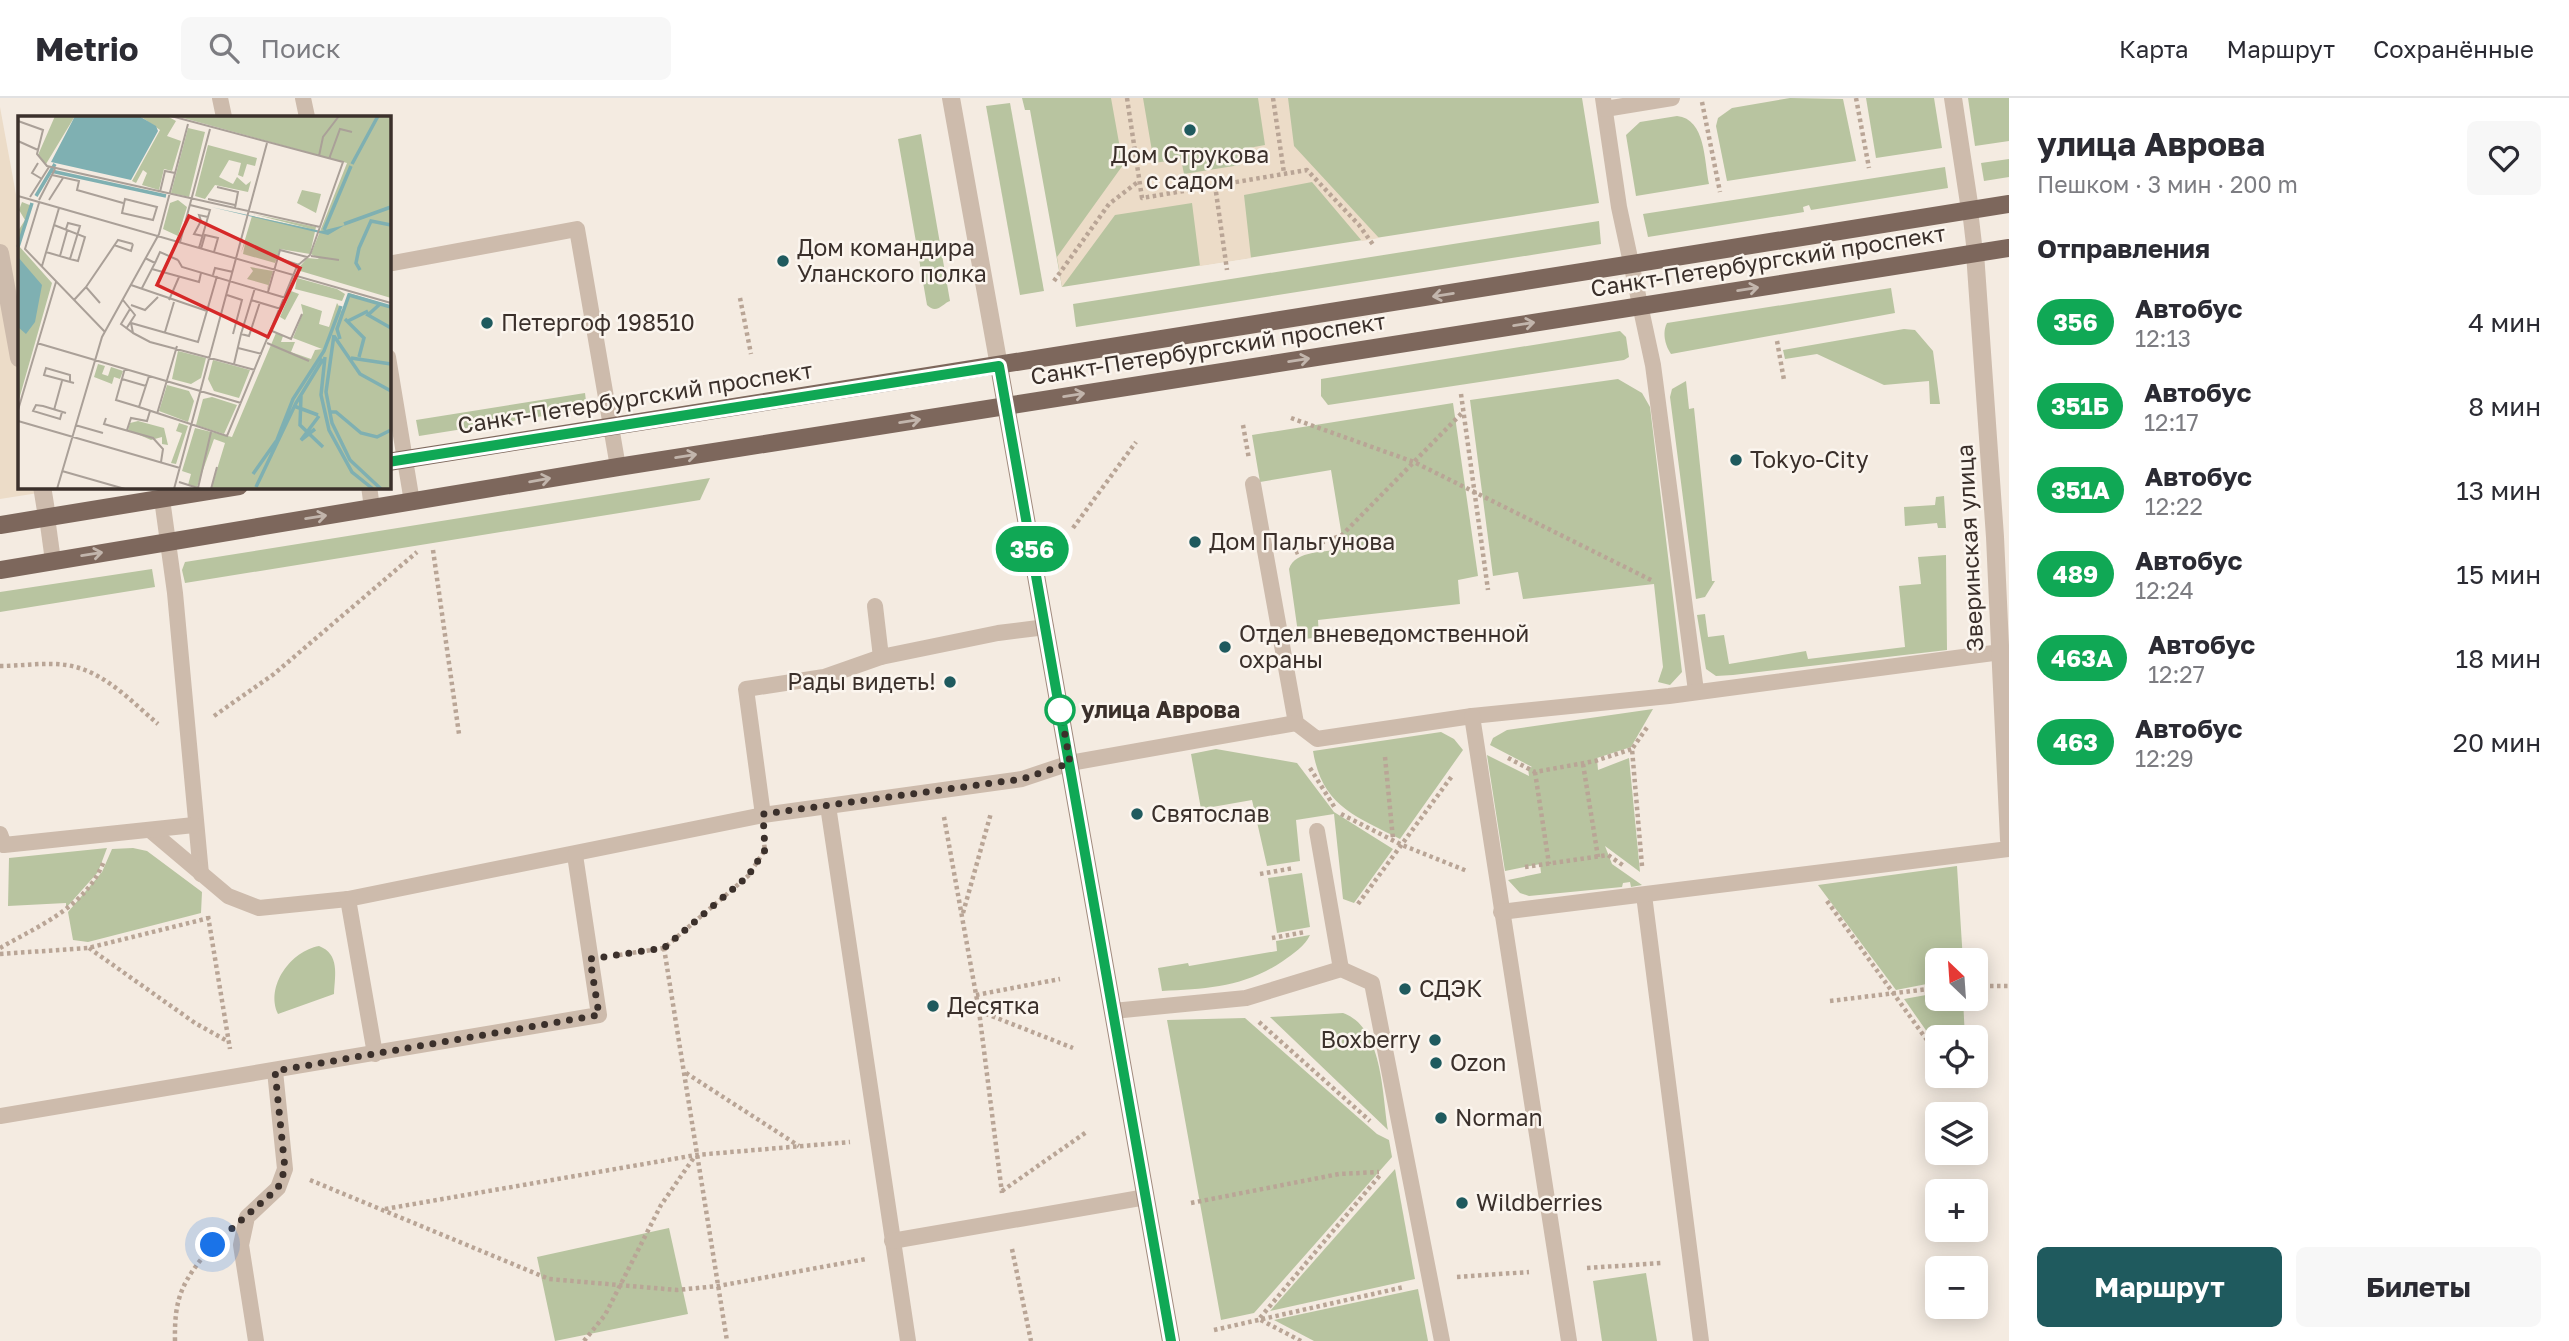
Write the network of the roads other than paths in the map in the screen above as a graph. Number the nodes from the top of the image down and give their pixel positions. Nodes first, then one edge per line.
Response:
1 (220, 98) edge
2 (303, 98) edge
3 (951, 98) edge
4 (1672, 98) edge
5 (1953, 98) edge
6 (1604, 103) edge
7 (224, 116) edge
8 (307, 116) edge
9 (2009, 204) edge
10 (1970, 211) junction
11 (2009, 248) edge
12 (0, 253) edge
13 (1975, 253) junction
14 (390, 264) edge
15 (1631, 266) junction
16 (1640, 306) junction
17 (18, 352) edge
18 (999, 366) junction
19 (390, 380) edge
20 (1007, 406) junction
21 (611, 427) junction
22 (397, 461) edge
23 (618, 467) junction
24 (1253, 484) dead end
25 (42, 488) edge
26 (227, 488) edge
27 (369, 488) edge
28 (162, 499) junction
29 (412, 502) junction
30 (372, 508) junction
31 (47, 517) junction
32 (0, 526) edge
33 (168, 542) junction
34 (54, 561) junction
35 (0, 570) edge
36 (875, 606) dead end
37 (1046, 627) junction
38 (2001, 652) junction
39 (881, 657) junction
40 (1696, 691) junction
41 (1472, 716) junction
42 (1296, 723) junction
43 (1070, 763) junction
44 (828, 806) junction
45 (763, 814) junction
46 (194, 825) junction
47 (151, 831) junction
48 (1317, 831) dead end
49 (0, 834) edge
50 (2009, 841) edge
51 (2009, 849) edge
52 (575, 855) junction
53 (201, 874) junction
54 (1644, 886) junction
55 (348, 899) junction
56 (1502, 912) junction
57 (1341, 969) junction
58 (1113, 1011) junction
59 (375, 1054) junction
60 (275, 1071) junction
61 (0, 1116) edge
62 (1146, 1197) junction
63 (892, 1241) junction
64 (256, 1341) edge
65 (908, 1341) edge
66 (1171, 1341) edge
67 (1442, 1341) edge
68 (1569, 1341) edge
69 (1701, 1341) edge

1 - 7 lane
2 - 8 lane
3 - 18 street
4 - 6 lane
5 - 10 street
6 - 15 lane
9 - 10 main road, Санкт-Петербургский проспект
10 - 13 lane
10 - 15 main road, Санкт-Петербургский проспект
11 - 13 main road, Санкт-Петербургский проспект
12 - 17 street
16 -> 13 main road, Санкт-Петербургский проспект
13 - 38 street, Зверинская улица
14 - 21 lane
15 - 16 lane
15 -> 18 main road, Санкт-Петербургский проспект
20 -> 16 main road, Санкт-Петербургский проспект
16 - 40 lane
18 - 20 street
18 - 21 main road, Санкт-Петербургский проспект
19 - 22 lane
23 -> 20 main road, Санкт-Петербургский проспект
20 - 37 street
21 - 22 main road, Санкт-Петербургский проспект
21 - 23 lane
22 - 29 lane
29 -> 23 main road, Санкт-Петербургский проспект
24 - 42 lane
25 - 31 street
26 - 28 main road
27 - 30 lane
28 - 31 main road
28 - 33 lane
29 - 30 main road, Санкт-Петербургский проспект
33 -> 30 main road, Санкт-Петербургский проспект
31 - 32 main road
31 - 34 lane
34 -> 33 main road, Санкт-Петербургский проспект
33 - 46 lane
34 - 35 main road, Санкт-Петербургский проспект
36 - 39 lane
37 - 39 lane
37 - 43 street
38 - 40 lane
38 - 50 street, Зверинская улица
39 - 45 lane
40 - 41 lane
41 - 42 lane
41 - 56 lane
42 - 43 lane
43 - 44 lane
43 - 58 street
44 - 45 lane
44 - 63 lane
45 - 52 lane
46 - 47 lane
46 - 53 lane
47 - 49 lane
47 - 53 lane
48 - 57 lane
51 - 54 lane
52 - 55 lane
52 - 59 lane
53 - 55 lane
54 - 56 lane
54 - 69 lane
55 - 59 lane
56 - 68 lane
57 - 58 lane
57 - 67 lane
58 - 62 street
59 - 60 lane
60 - 61 lane
60 - 64 lane
62 - 63 lane
62 - 66 street
63 - 65 lane

